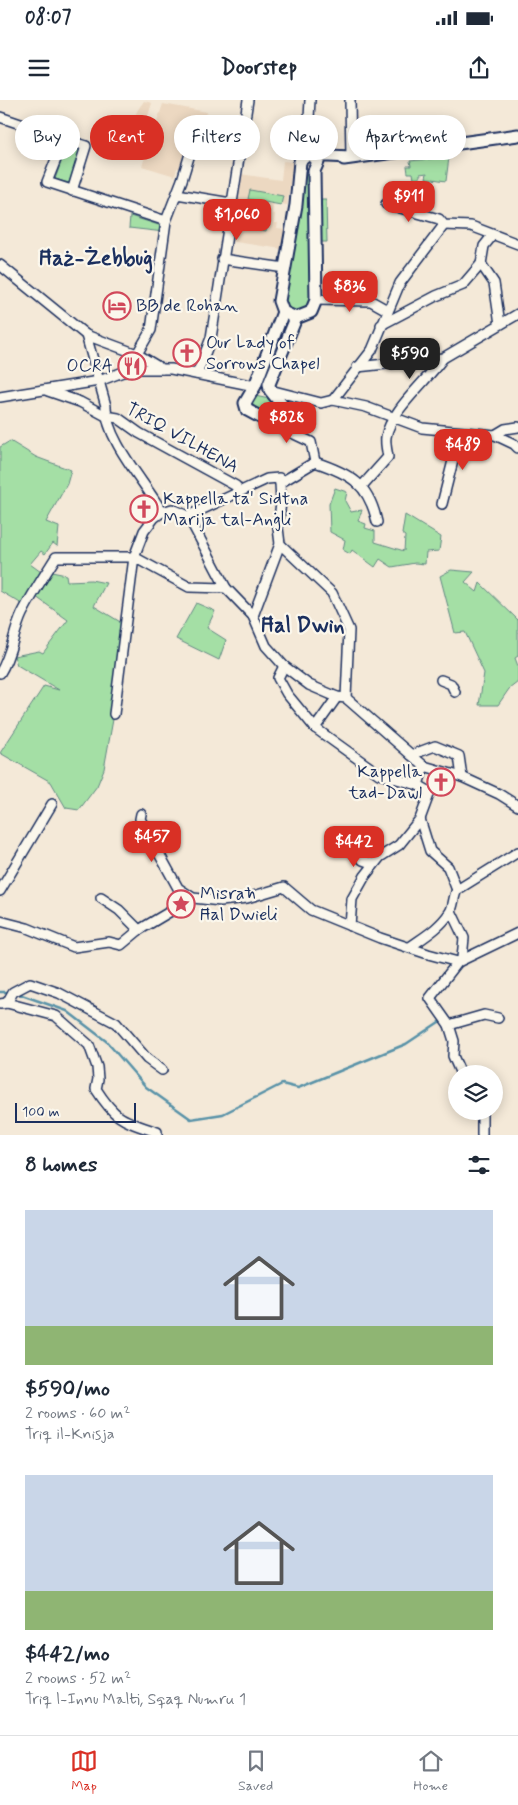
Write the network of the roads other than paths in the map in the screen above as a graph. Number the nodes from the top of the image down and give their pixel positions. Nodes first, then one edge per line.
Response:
1 (248, 100) edge
2 (310, 100) edge
3 (350, 100) edge
4 (350, 115) edge
5 (0, 117) edge
6 (15, 122) edge
7 (518, 135) edge
8 (466, 142) edge
9 (80, 144) edge
10 (348, 157) edge
11 (56, 160) edge
12 (188, 160) edge
13 (313, 162) junction
14 (72, 190) junction
15 (177, 194) junction
16 (231, 203) junction
17 (386, 204) dead end
18 (166, 221) junction
19 (444, 225) junction
20 (492, 236) junction
21 (518, 244) edge
22 (222, 259) junction
23 (482, 264) junction
24 (0, 265) edge
25 (285, 268) junction
26 (316, 300) junction
27 (387, 310) junction
28 (283, 312) junction
29 (518, 314) edge
30 (296, 318) junction
31 (500, 324) junction
32 (381, 326) junction
33 (86, 335) junction
34 (137, 354) junction
35 (443, 358) junction
36 (357, 368) junction
37 (138, 369) junction
38 (162, 369) junction
39 (196, 374) junction
40 (99, 381) junction
41 (237, 383) junction
42 (256, 386) junction
43 (46, 390) junction
44 (270, 390) junction
45 (0, 397) edge
46 (296, 398) junction
47 (247, 399) junction
48 (333, 400) junction
49 (282, 405) junction
50 (106, 416) junction
51 (392, 416) junction
52 (274, 424) junction
53 (518, 427) edge
54 (460, 433) junction
55 (495, 435) junction
56 (518, 448) edge
57 (315, 462) junction
58 (280, 483) junction
59 (362, 486) junction
60 (238, 493) junction
61 (442, 504) dead end
62 (162, 512) junction
63 (188, 516) junction
64 (377, 522) dead end
65 (280, 544) junction
66 (134, 557) junction
67 (226, 588) junction
68 (253, 616) junction
69 (284, 666) junction
70 (0, 673) edge
71 (442, 680) dead end
72 (455, 692) dead end
73 (341, 697) junction
74 (114, 714) dead end
75 (315, 728) junction
76 (411, 755) junction
77 (424, 766) junction
78 (462, 777) junction
79 (418, 785) junction
80 (52, 804) dead end
81 (518, 806) edge
82 (141, 814) dead end
83 (420, 819) junction
84 (348, 848) dead end
85 (518, 852) edge
86 (374, 864) junction
87 (457, 890) junction
88 (0, 891) edge
89 (101, 898) dead end
90 (193, 898) junction
91 (451, 911) junction
92 (0, 921) edge
93 (350, 926) junction
94 (138, 930) junction
95 (518, 933) edge
96 (410, 947) junction
97 (460, 960) junction
98 (4, 1004) edge
99 (498, 1018) dead end
100 (449, 1025) junction
101 (457, 1065) edge
102 (162, 1070) dead end
103 (482, 1120) edge
104 (157, 1135) edge
105 (482, 1135) edge

1 - 16 street
2 - 13 street
3 - 4 street
5 - 6 street
7 - 8 street
9 - 14 street
10 - 13 street
11 - 14 street
12 - 15 street
13 - 25 street
13 - 26 street
14 - 18 street
15 - 16 street
15 - 18 street
16 - 22 street
17 - 19 street
18 - 34 street
19 - 20 street
19 - 27 street
20 - 21 street
20 - 23 street
22 - 25 street
22 - 39 street
23 - 31 street
23 - 32 street
24 - 33 street
25 - 28 street
26 - 27 street
26 - 30 street
27 - 32 street
28 - 30 street
28 - 42 street
29 - 31 street
30 - 44 street
31 - 35 street
32 - 36 street
33 - 34 street
33 - 40 street
34 - 37 street
34 - 38 street
35 - 36 street
35 - 51 street
36 - 48 street
37 - 38 street
37 - 40 street
38 - 39 street
39 - 41 street
40 - 43 street
40 - 50 street
41 - 42 street
41 - 47 street
42 - 47 street
43 - 45 street
43 - 50 street, TRIQ VILHENA
44 - 46 street
44 - 49 street
46 - 48 street
46 - 49 street
47 - 52 street
48 - 51 street
49 - 52 street
50 - 60 street, TRIQ VILHENA
50 - 62 street
51 - 54 street
51 - 59 street
52 - 57 street
53 - 55 street
54 - 55 street
54 - 61 street
55 - 56 street
57 - 58 street
57 - 59 street
58 - 60 street
58 - 65 street
59 - 64 street
60 - 63 street
62 - 63 street
62 - 66 street
63 - 67 street
65 - 68 street
65 - 73 street
66 - 67 street
66 - 70 street
66 - 74 street
67 - 68 street
68 - 69 street
69 - 73 street
69 - 75 street
71 - 72 street
73 - 75 street
73 - 76 street
75 - 79 street
76 - 77 street
76 - 78 street
77 - 78 street
77 - 79 street
78 - 81 street
79 - 83 street
80 - 88 street
82 - 90 street
83 - 86 street
83 - 87 street
84 - 86 street
85 - 87 street
86 - 93 street
87 - 91 street
89 - 94 street
90 - 93 street
90 - 94 street
91 - 96 street
91 - 97 street
92 - 94 street
93 - 96 street
95 - 97 street
96 - 97 street
97 - 100 street
98 - 102 street
98 - 104 street
99 - 100 street
100 - 101 street
103 - 105 street

